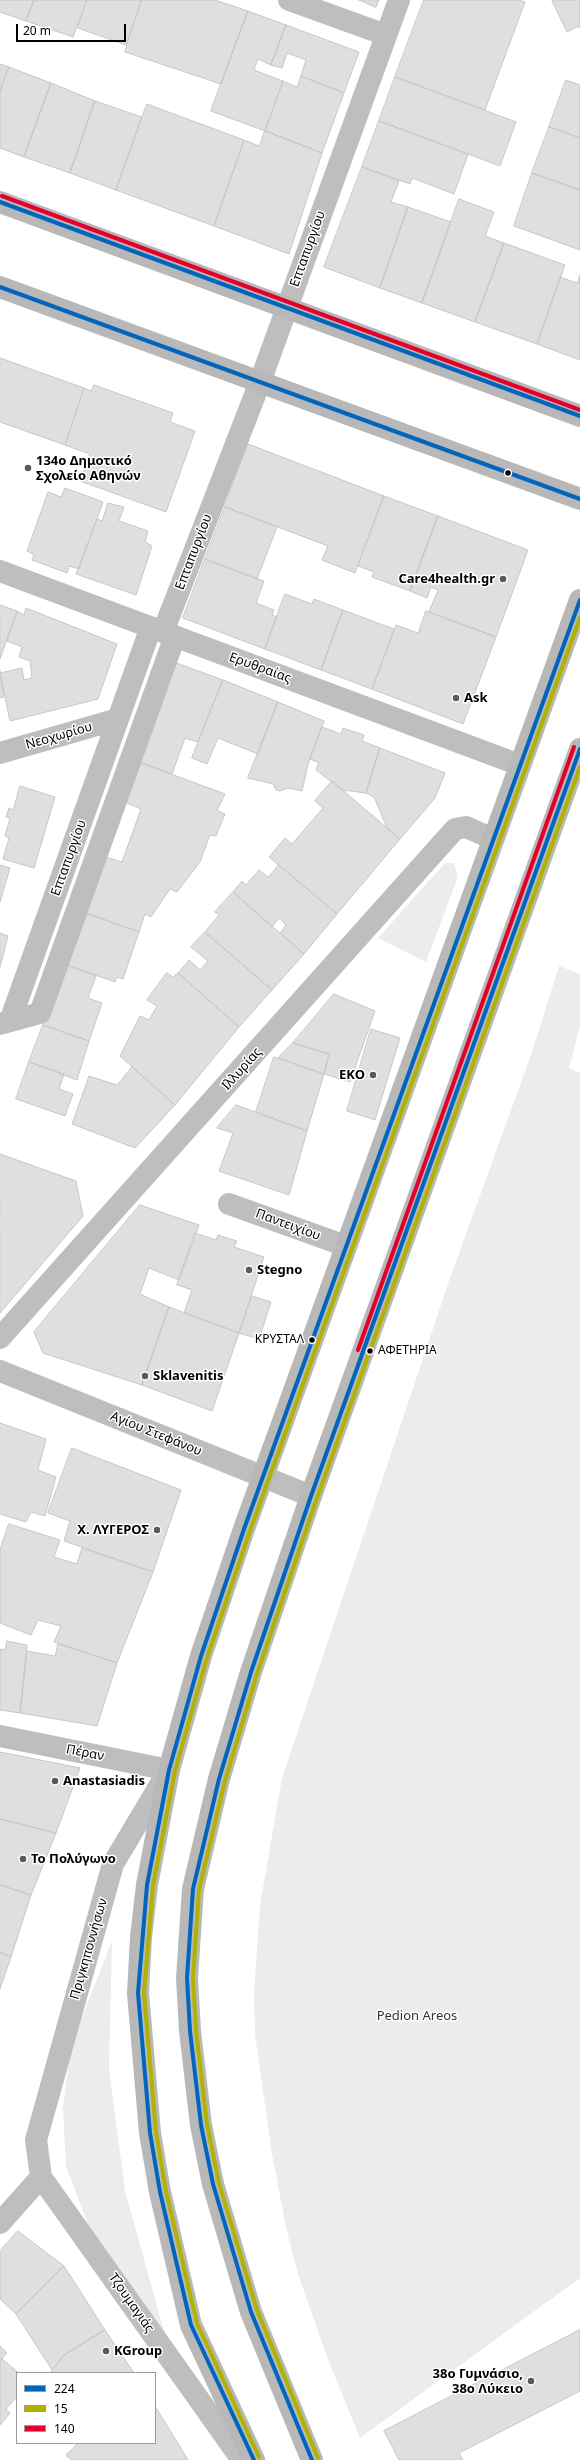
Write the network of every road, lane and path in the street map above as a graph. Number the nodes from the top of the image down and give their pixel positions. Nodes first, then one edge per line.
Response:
1 (289, 0) edge
2 (399, 0) edge
3 (386, 35) junction
4 (0, 202) edge
5 (0, 288) edge
6 (286, 309) junction
7 (260, 382) junction
8 (580, 416) edge
9 (580, 499) edge
10 (0, 571) edge
11 (580, 600) edge
12 (163, 632) junction
13 (118, 719) junction
14 (580, 749) edge
15 (0, 753) edge
16 (520, 765) junction
17 (493, 839) junction
18 (5, 1023) edge
19 (229, 1204) dead end
20 (346, 1246) junction
21 (0, 1338) edge
22 (0, 1371) edge
23 (262, 1477) junction
24 (311, 1496) junction
25 (0, 1736) edge
26 (169, 1770) junction
27 (36, 2140) joint
28 (41, 2177) junction
29 (0, 2223) edge
30 (242, 2460) edge
31 (254, 2460) edge
32 (312, 2460) edge

1 - 3 street
2 - 3 street, Επταπυργίου
3 - 6 street, Επταπυργίου
4 - 6 main road
5 - 7 main road
6 - 7 street, Επταπυργίου
6 - 8 main road
7 - 9 main road
7 - 12 street, Επταπυργίου
10 - 12 street, Ερυθραίας
11 - 16 main road, Πριγκηποννήσων
12 - 13 street, Επταπυργίου
12 - 16 street, Ερυθραίας
12 - 18 street, Επταπυργίου
13 - 15 street, Νεοχωρίου
13 - 18 street, Επταπυργίου
14 - 24 main road
16 - 17 main road, Πριγκηποννήσων
17 - 20 main road, Πριγκηποννήσων
17 - 21 street, Ιλλυρίας
19 - 20 street, Παντειχίου
20 - 23 main road, Πριγκηποννήσων
22 - 23 street, Αγίου Στεφάνου
23 - 24 street, Αγίου Στεφάνου
23 - 26 main road, Πριγκηποννήσων
24 - 32 main road
25 - 26 street, Πέραν
26 - 27 street, Πριγκηποννήσων
26 - 31 main road, Πριγκηποννήσων
27 - 28 street, Τζουμαγιάς
28 - 29 street
28 - 30 street, Τζουμαγιάς

